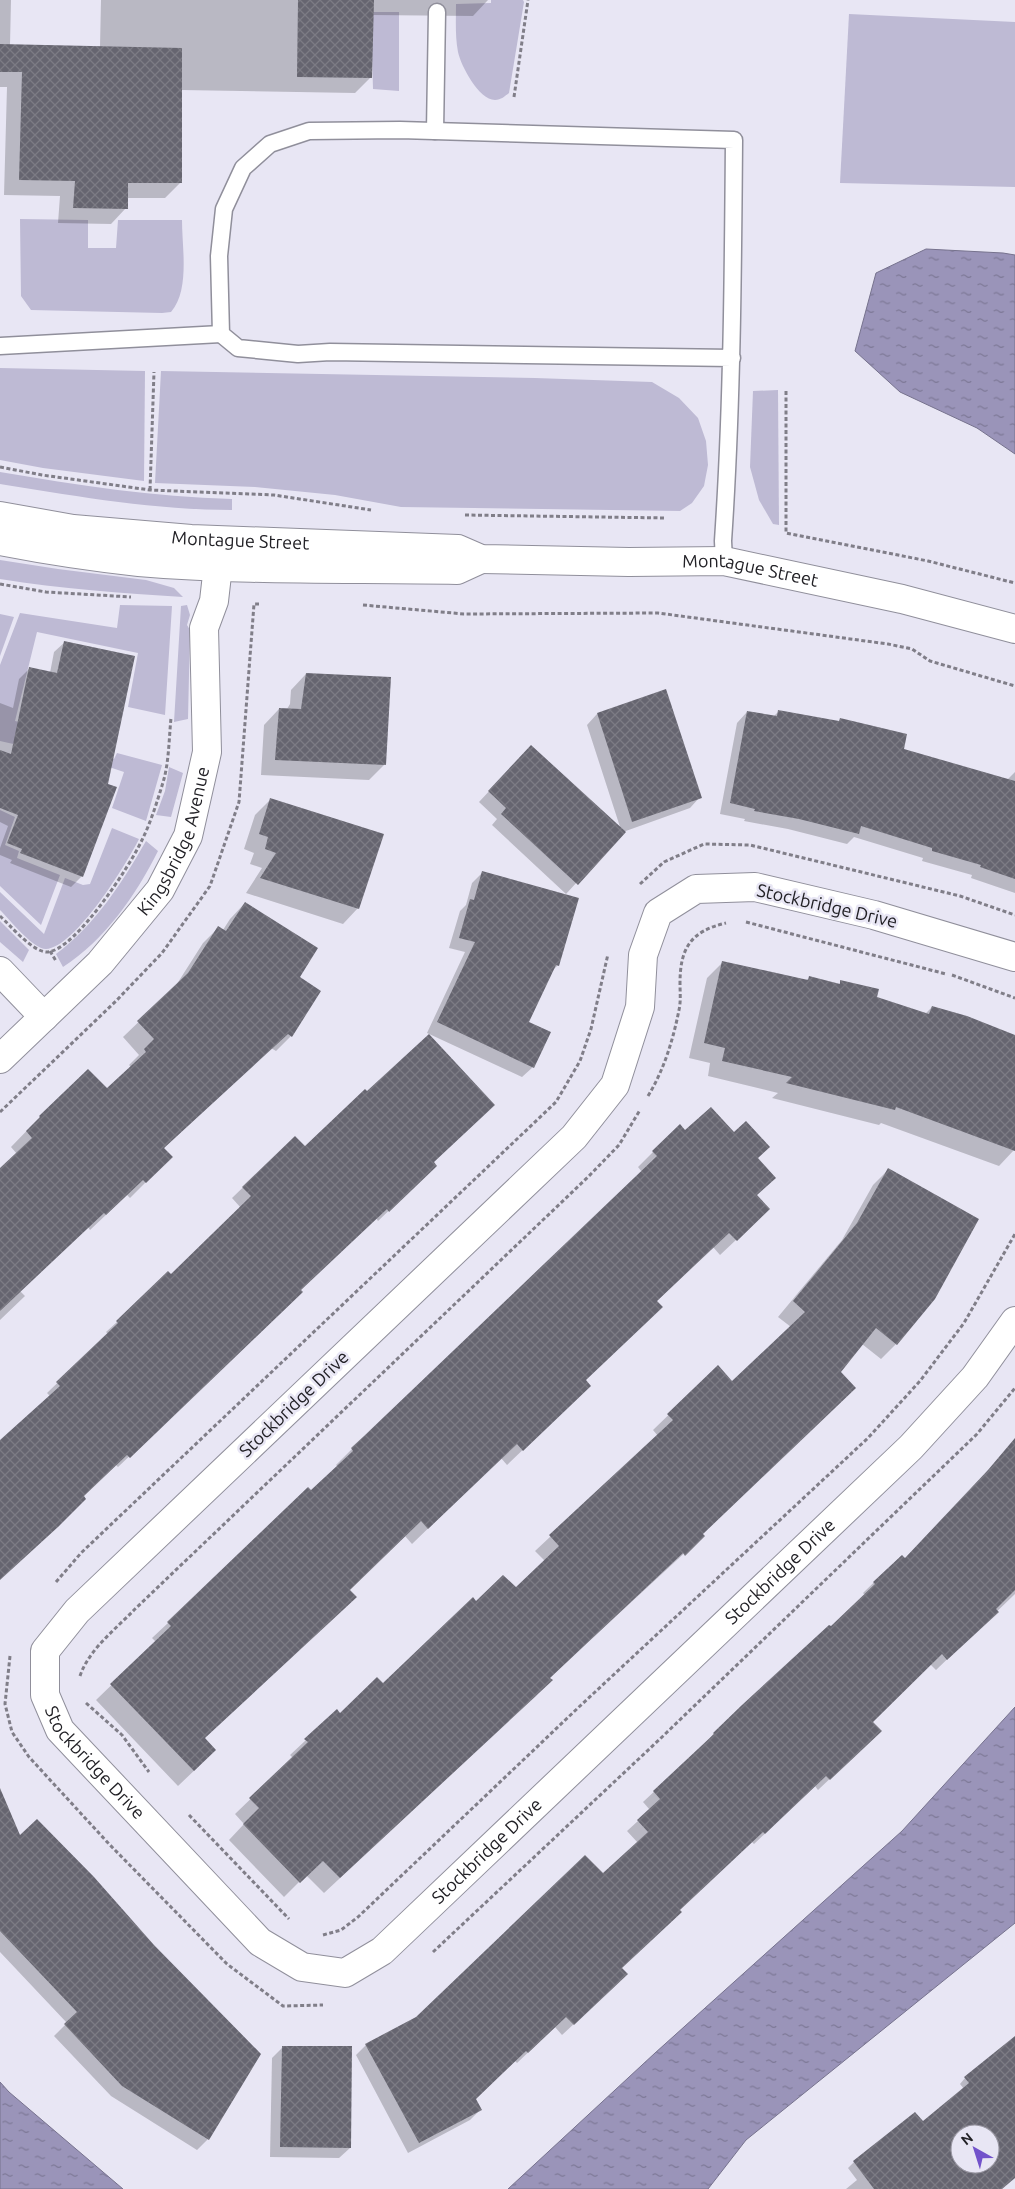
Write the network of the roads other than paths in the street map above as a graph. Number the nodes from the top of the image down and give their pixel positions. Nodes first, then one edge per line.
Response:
1 (437, 12) dead end
2 (435, 131) junction
3 (221, 334) junction
4 (0, 346) edge
5 (732, 358) junction
6 (0, 516) edge
7 (0, 541) edge
8 (481, 559) junction
9 (724, 561) junction
10 (218, 566) junction
11 (1015, 629) edge
12 (1015, 957) edge
13 (0, 971) edge
14 (44, 1018) junction
15 (0, 1059) edge
16 (1015, 1321) edge

1 - 2 lane
2 - 3 lane
2 - 5 lane
3 - 4 lane
3 - 5 lane
5 - 9 lane
6 - 8 street, Montague Street
7 - 10 street, Montague Street
8 - 9 street, Montague Street
8 - 10 street, Montague Street
9 - 11 street, Montague Street
10 - 14 street, Kingsbridge Avenue
12 - 16 street, Stockbridge Drive
13 - 14 street
14 - 15 street, Kingsbridge Avenue

